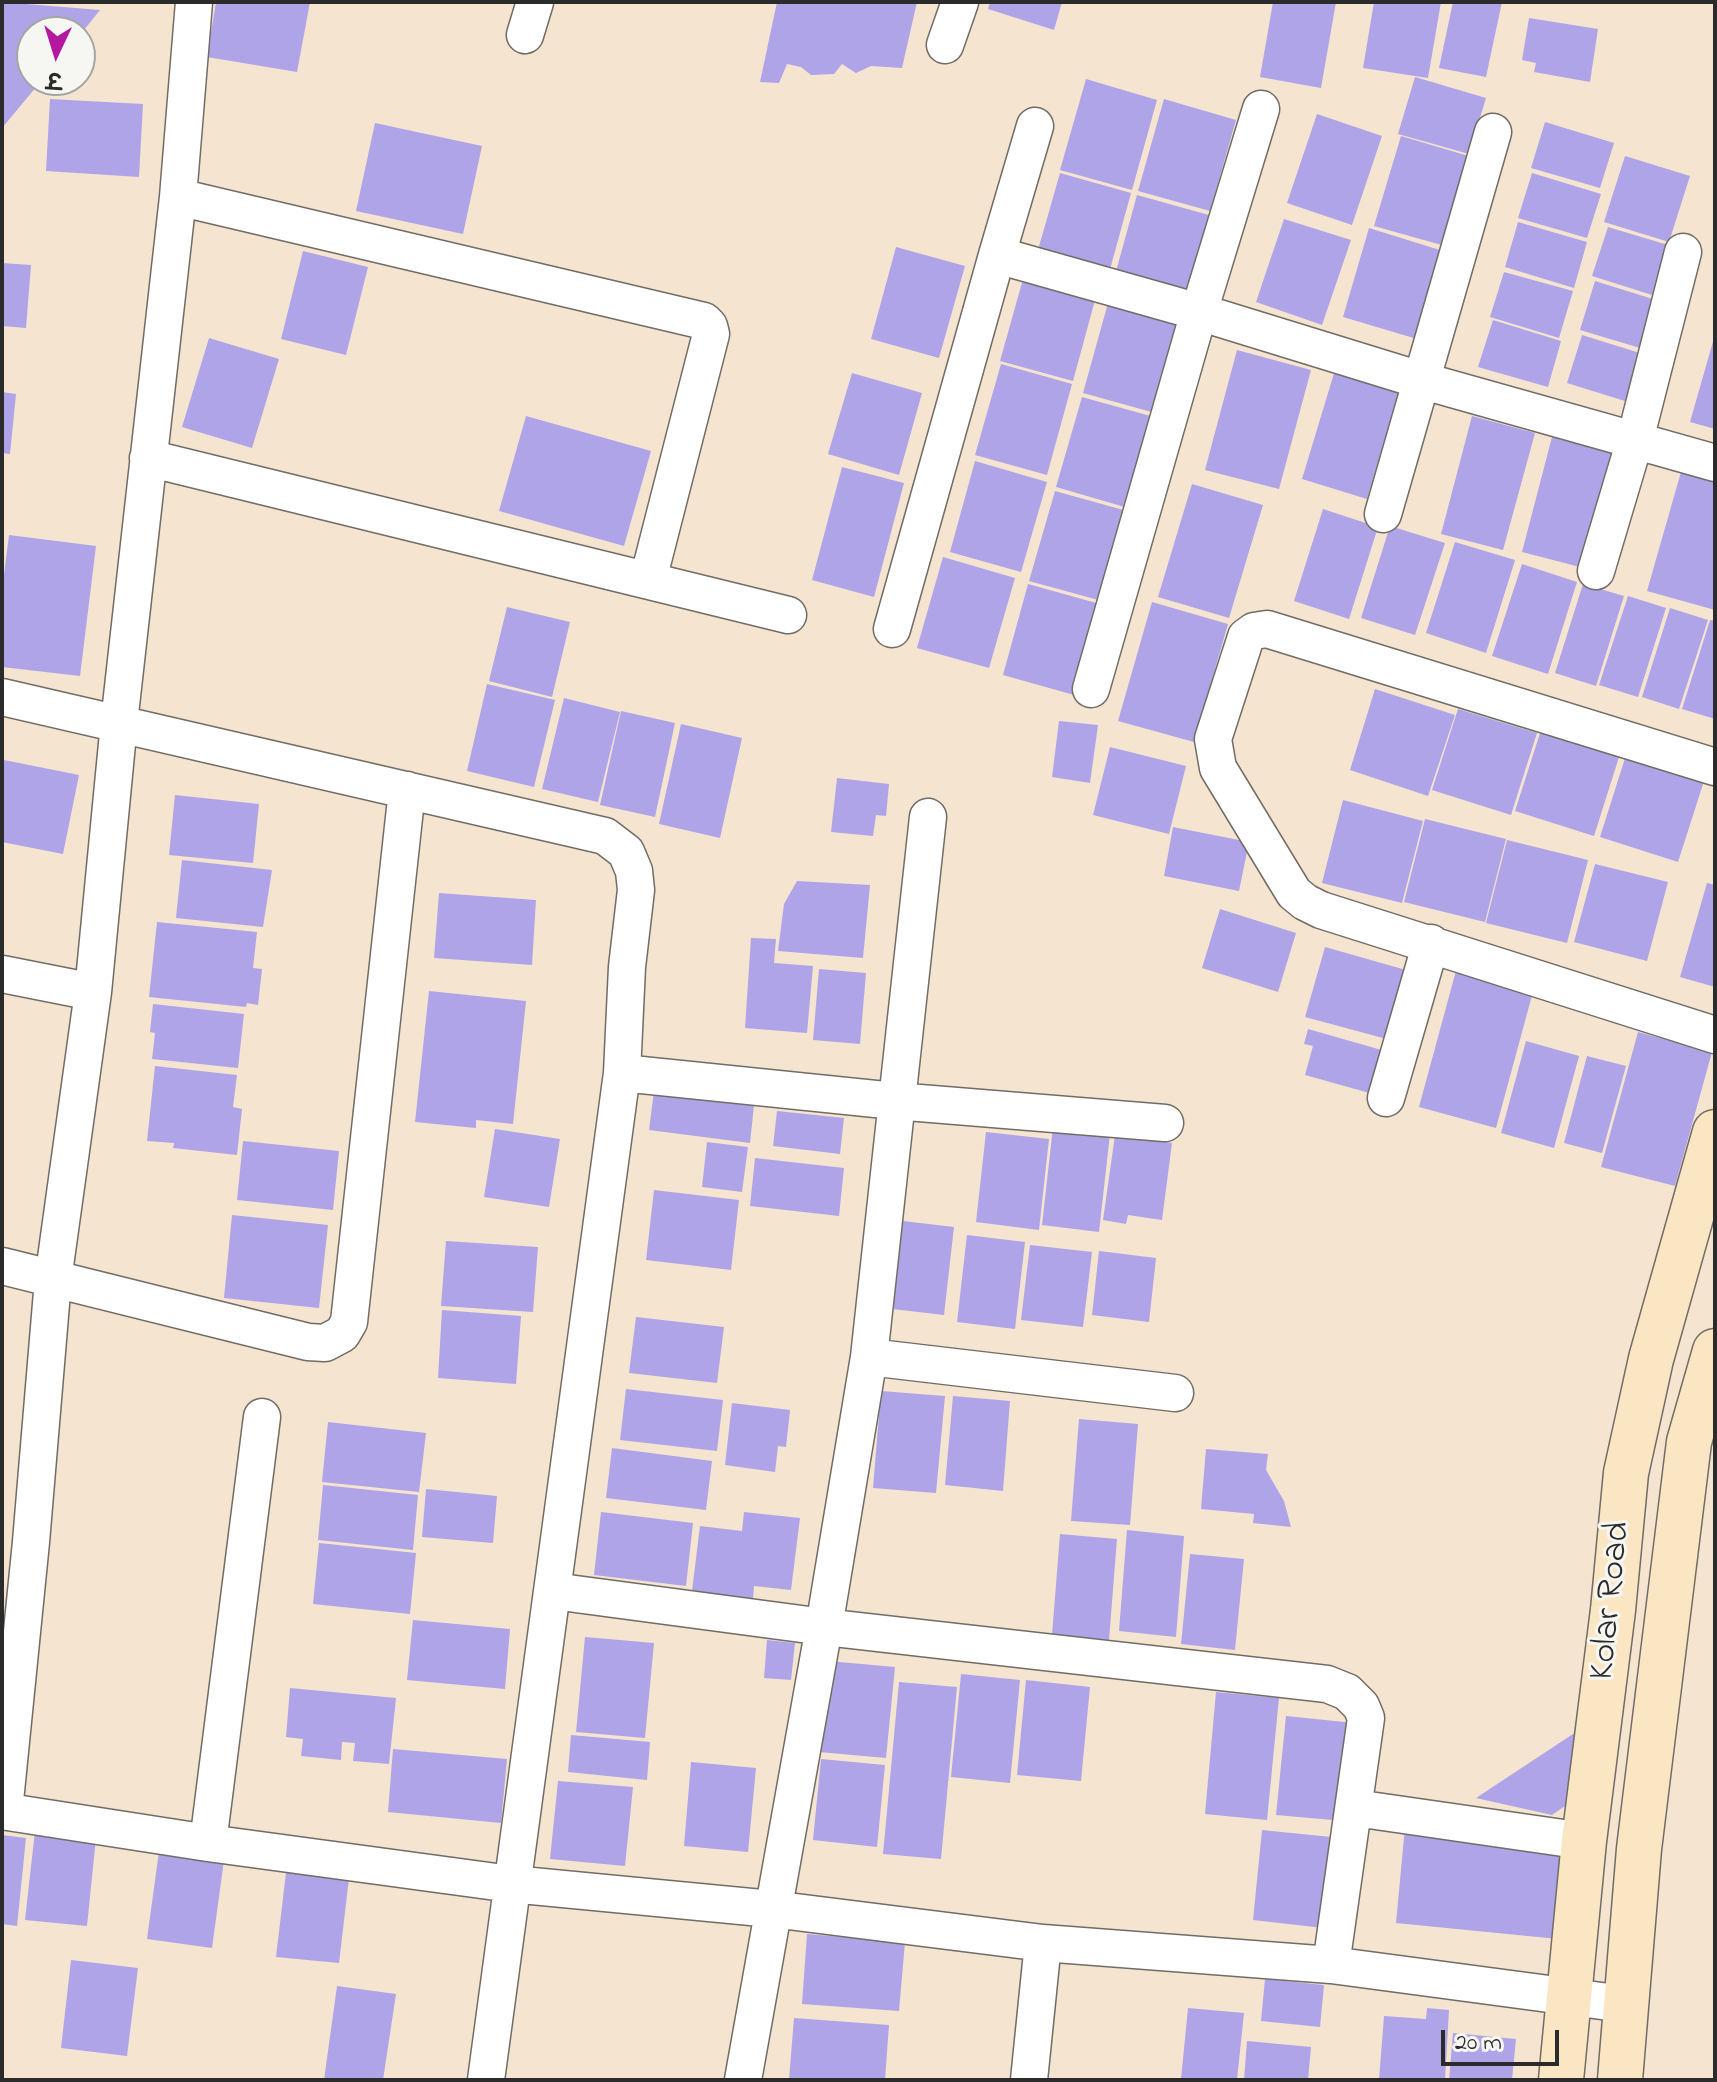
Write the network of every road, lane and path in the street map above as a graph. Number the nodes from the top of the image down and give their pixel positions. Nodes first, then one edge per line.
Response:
1 (194, 2) edge
2 (960, 2) edge
3 (945, 45) dead end
4 (1261, 109) dead end
5 (1035, 126) dead end
6 (1493, 132) dead end
7 (178, 197) junction
8 (1683, 252) dead end
9 (997, 255) junction
10 (1199, 312) junction
11 (1420, 380) junction
12 (1635, 440) junction
13 (148, 458) junction
14 (1715, 463) edge
15 (1383, 514) dead end
16 (1596, 571) dead end
17 (648, 580) junction
18 (788, 615) dead end
19 (892, 629) dead end
20 (1091, 689) dead end
21 (2, 697) edge
22 (119, 723) junction
23 (1715, 767) edge
24 (407, 790) junction
25 (928, 817) dead end
26 (1431, 943) junction
27 (2, 974) edge
28 (93, 992) junction
29 (1715, 1035) edge
30 (622, 1073) junction
31 (1386, 1098) dead end
32 (895, 1101) junction
33 (1165, 1123) dead end
34 (1715, 1132) edge
35 (2, 1266) edge
36 (53, 1280) junction
37 (1715, 1351) edge
38 (869, 1357) junction
39 (1175, 1393) dead end
40 (262, 1417) dead end
41 (1702, 1444) edge
42 (16, 1538) edge
43 (553, 1591) junction
44 (824, 1627) junction
45 (1355, 1808) junction
46 (3, 1811) edge
47 (1584, 1841) junction
48 (208, 1843) junction
49 (511, 1884) junction
50 (772, 1909) junction
51 (1043, 1943) junction
52 (1331, 1965) junction
53 (1570, 1997) junction
54 (1624, 2004) junction
55 (486, 2080) edge
56 (743, 2080) edge
57 (1029, 2080) edge
58 (1561, 2080) edge
59 (1620, 2080) edge

1 - 7 street
2 - 3 street
4 - 10 street
5 - 9 street
6 - 11 street
7 - 13 street
7 - 17 street
8 - 12 street
9 - 10 street
9 - 19 street
10 - 11 street
10 - 20 street
11 - 12 street
11 - 15 street
12 - 14 street
12 - 16 street
13 - 17 street
13 - 22 street
17 - 18 street
21 - 22 street
22 - 24 street
22 - 28 street
23 - 26 street
24 - 30 street
24 - 36 street
25 - 32 street
26 - 29 street
26 - 31 street
27 - 28 street
28 - 36 street
30 - 32 street
30 - 43 street
32 - 33 street
32 - 38 street
34 - 47 main road, Kolar Road
35 - 36 street
36 - 42 street
37 - 41 main road, Kolar Road
38 - 39 street
38 - 44 street
40 - 48 street
41 - 54 main road, Kolar Road
42 - 46 street
43 - 44 street
43 - 49 street
44 - 45 street
44 - 50 street
45 - 47 street
45 - 52 street
46 - 48 street
47 - 53 main road, Kolar Road
48 - 49 street
49 - 50 street
49 - 55 street
50 - 51 street
50 - 56 street
51 - 52 street
51 - 57 street
52 - 53 street
53 - 54 street
53 - 58 main road, Kolar Road
54 - 59 main road, Kolar Road

